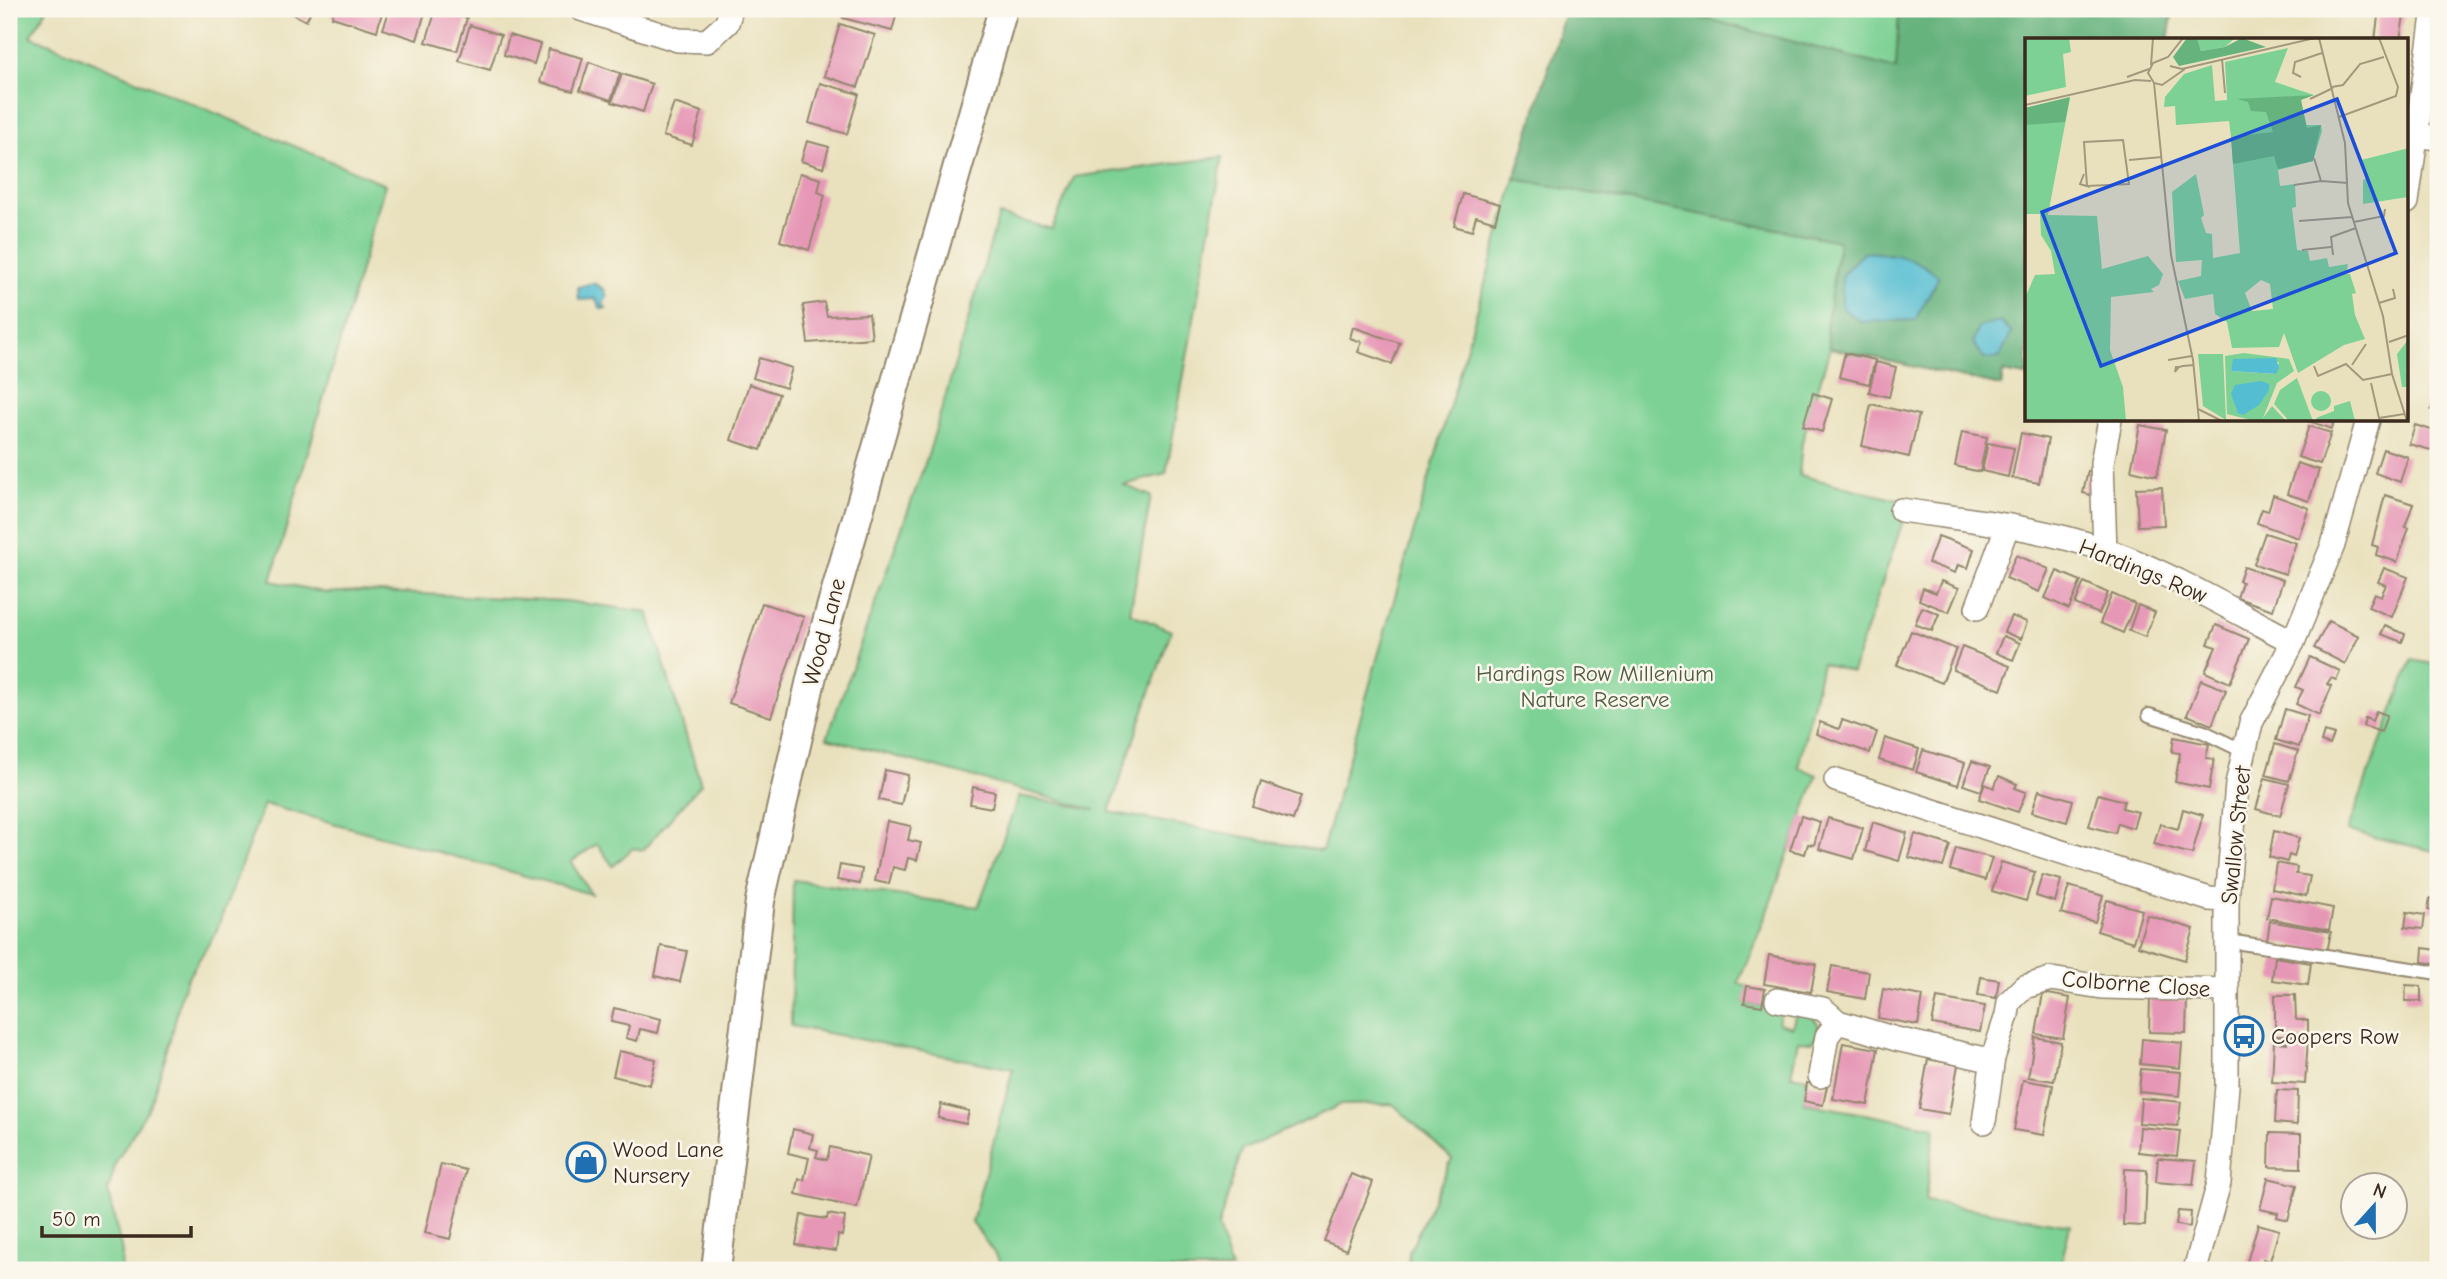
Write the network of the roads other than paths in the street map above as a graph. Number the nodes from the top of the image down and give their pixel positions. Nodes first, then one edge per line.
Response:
1 (581, 9) edge
2 (732, 9) edge
3 (1003, 9) edge
4 (2434, 9) edge
5 (2427, 136) edge
6 (2408, 199) edge
7 (2110, 422) edge
8 (2367, 422) edge
9 (1901, 510) dead end
10 (2007, 527) junction
11 (2105, 550) junction
12 (1977, 608) dead end
13 (2293, 642) junction
14 (2149, 715) dead end
15 (2245, 752) junction
16 (1836, 780) dead end
17 (2227, 900) junction
18 (2228, 941) junction
19 (2438, 973) edge
20 (2227, 990) junction
21 (1777, 1000) dead end
22 (1838, 1022) junction
23 (1993, 1058) junction
24 (1820, 1076) dead end
25 (1984, 1122) dead end
26 (716, 1270) edge
27 (2195, 1270) edge

1 - 2 street
3 - 26 street, Wood Lane
4 - 5 street
5 - 6 street
7 - 11 street
8 - 13 street, Swallow Street
9 - 10 street, Hardings Row
10 - 11 street, Hardings Row
10 - 12 street
11 - 13 street, Hardings Row
13 - 15 street, Swallow Street
14 - 15 lane
15 - 17 street, Swallow Street
16 - 17 street
17 - 18 street, Swallow Street
18 - 19 lane
18 - 20 street, Swallow Street
20 - 23 street, Colborne Close
20 - 27 street, Swallow Street
21 - 22 street
22 - 23 street
22 - 24 street
23 - 25 street, Colborne Close

